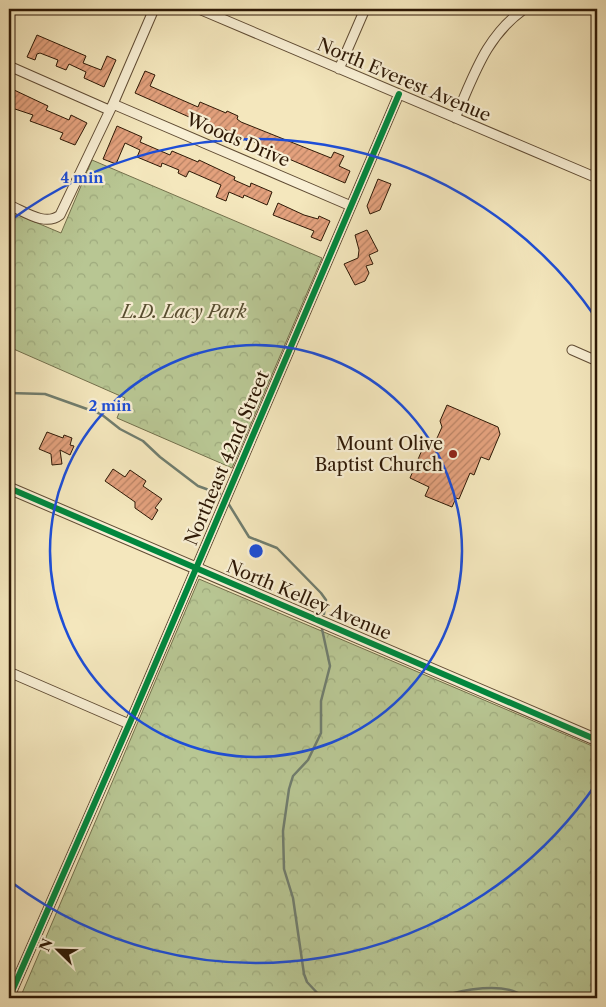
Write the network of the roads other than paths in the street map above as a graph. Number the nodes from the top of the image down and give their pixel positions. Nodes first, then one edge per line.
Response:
1 (154, 9) edge
2 (199, 9) edge
3 (365, 9) edge
4 (524, 9) edge
5 (222, 13) edge
6 (9, 66) edge
7 (339, 69) junction
8 (399, 94) junction
9 (111, 107) junction
10 (455, 118) junction
11 (597, 178) edge
12 (9, 205) edge
13 (350, 206) junction
14 (572, 350) dead end
15 (597, 361) edge
16 (9, 488) edge
17 (196, 567) junction
18 (9, 672) edge
19 (129, 724) junction
20 (597, 740) edge
21 (9, 998) edge

1 - 9 street
2 - 5 street, North Everest Avenue
3 - 7 street
4 - 10 street
5 - 7 street, North Everest Avenue
6 - 9 street, Woods Drive
7 - 8 street, North Everest Avenue
8 - 10 street, North Everest Avenue
8 - 13 street, Northeast 42nd Street
9 - 12 street
9 - 13 street, Woods Drive
10 - 11 street, North Everest Avenue
13 - 17 street, Northeast 42nd Street
14 - 15 street
16 - 17 street, North Kelley Avenue
17 - 19 street, Northeast 42nd Street
17 - 20 street, North Kelley Avenue
18 - 19 street
19 - 21 street, Northeast 42nd Street

